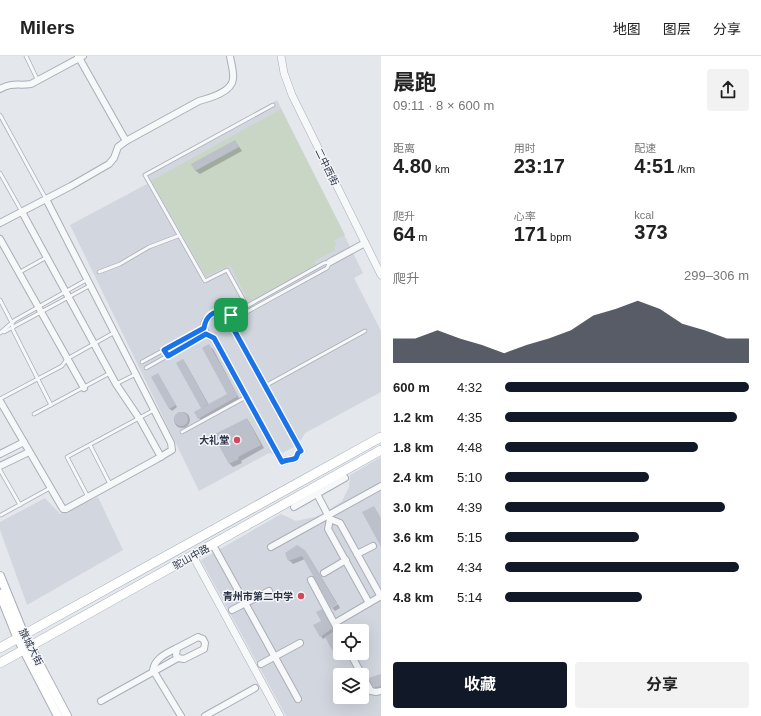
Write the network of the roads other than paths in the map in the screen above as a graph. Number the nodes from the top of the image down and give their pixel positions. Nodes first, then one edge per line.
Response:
1 (26, 56) edge
2 (230, 56) edge
3 (281, 56) edge
4 (80, 57) edge
5 (38, 81) junction
6 (0, 89) edge
7 (273, 105) dead end
8 (0, 115) edge
9 (126, 141) junction
10 (0, 173) edge
11 (46, 199) junction
12 (22, 212) junction
13 (0, 223) edge
14 (178, 236) junction
15 (0, 239) edge
16 (365, 243) junction
17 (46, 258) junction
18 (330, 262) junction
19 (20, 272) junction
20 (99, 272) dead end
21 (381, 275) edge
22 (89, 282) junction
23 (66, 295) junction
24 (0, 300) edge
25 (247, 306) junction
26 (40, 309) junction
27 (232, 317) junction
28 (12, 325) junction
29 (204, 328) junction
30 (365, 331) dead end
31 (115, 332) junction
32 (0, 333) edge
33 (206, 334) junction
34 (94, 344) junction
35 (164, 350) junction
36 (168, 356) junction
37 (68, 359) junction
38 (142, 362) dead end
39 (146, 368) dead end
40 (110, 373) junction
41 (136, 374) junction
42 (38, 379) junction
43 (116, 384) junction
44 (266, 386) junction
45 (84, 388) junction
46 (246, 397) junction
47 (0, 400) edge
48 (51, 405) junction
49 (154, 410) junction
50 (34, 414) dead end
51 (138, 418) junction
52 (182, 432) dead end
53 (381, 437) edge
54 (24, 442) junction
55 (90, 445) junction
56 (381, 450) edge
57 (28, 452) junction
58 (0, 454) edge
59 (161, 457) junction
60 (0, 466) edge
61 (0, 470) edge
62 (345, 478) dead end
63 (110, 485) junction
64 (381, 486) edge
65 (50, 488) junction
66 (317, 494) junction
67 (88, 497) junction
68 (20, 505) junction
69 (294, 507) dead end
70 (2, 515) dead end
71 (329, 517) junction
72 (213, 545) junction
73 (373, 546) dead end
74 (271, 547) dead end
75 (357, 554) junction
76 (193, 556) junction
77 (346, 560) junction
78 (324, 572) dead end
79 (0, 576) edge
80 (311, 580) dead end
81 (268, 590) dead end
82 (0, 594) edge
83 (381, 596) edge
84 (245, 603) junction
85 (369, 603) junction
86 (232, 610) dead end
87 (334, 624) joint
88 (21, 637) junction
89 (300, 642) dead end
90 (0, 648) edge
91 (27, 648) junction
92 (177, 648) junction
93 (274, 657) junction
94 (178, 658) junction
95 (0, 663) edge
96 (261, 664) dead end
97 (154, 672) junction
98 (369, 687) edge
99 (254, 688) dead end
100 (381, 691) edge
101 (298, 699) dead end
102 (101, 701) dead end
103 (58, 716) edge
104 (67, 716) edge
105 (181, 716) edge
106 (205, 716) edge
107 (280, 716) edge

1 - 5 lane
2 - 9 street
3 - 16 street, 二中西街
4 - 5 street
4 - 9 street
5 - 6 street
7 - 14 lane
8 - 11 lane
9 - 11 street
10 - 12 lane
11 - 12 street
11 - 22 street
12 - 13 street
12 - 17 street
14 - 20 lane
14 - 25 lane
15 - 19 street
16 - 18 street
16 - 21 street, 二中西街
17 - 19 lane
17 - 23 street
18 - 25 lane
18 - 27 lane
19 - 26 street
22 - 23 lane
22 - 23 lane
22 - 31 street
23 - 26 lane
23 - 26 lane
23 - 34 street
24 - 28 lane
25 - 27 lane
26 - 28 lane
26 - 28 lane
26 - 37 street
27 - 29 street
27 - 44 street
28 - 32 lane
28 - 42 lane
29 - 33 street
29 - 35 lane
30 - 44 lane
31 - 34 lane
31 - 41 street
33 - 36 lane
33 - 46 street
34 - 37 lane
34 - 40 street
35 - 36 lane
35 - 38 lane
36 - 39 lane
37 - 42 lane
37 - 45 street
40 - 43 street
40 - 45 lane
41 - 43 lane
41 - 49 street
42 - 47 lane
42 - 48 lane
43 - 51 street
44 - 46 street
45 - 48 lane
46 - 52 lane
47 - 54 street
48 - 50 lane
49 - 51 lane
49 - 59 street
51 - 55 lane
51 - 59 street
53 - 88 main road, 驼山中路
54 - 57 street
54 - 58 street
55 - 63 lane
55 - 67 lane
56 - 72 main road, 驼山中路
57 - 60 street
57 - 65 street
59 - 63 street
61 - 68 lane
62 - 66 street
63 - 67 street
64 - 71 street
65 - 67 street
65 - 68 lane
66 - 69 street
66 - 71 street
68 - 70 lane
71 - 74 street
71 - 75 street
71 - 77 street
72 - 76 main road, 驼山中路
72 - 84 street
73 - 75 street
75 - 83 street
76 - 91 main road, 驼山中路
76 - 107 street
77 - 78 street
77 - 85 street
79 - 88 main road, 旗城大街
80 - 87 street
81 - 84 street
82 - 88 main road, 旗城大街
83 - 85 street
84 - 86 street
84 - 93 street
85 - 87 street
88 - 90 main road, 驼山中路
88 - 91 main road, 旗城大街
89 - 93 street
91 - 95 main road, 驼山中路
91 - 103 main road, 旗城大街
91 - 104 main road, 旗城大街
92 - 94 street
92 - 94 street
92 - 97 street
93 - 96 street
93 - 101 street
94 - 97 street
97 - 102 street
97 - 105 street
98 - 100 street
99 - 106 street

